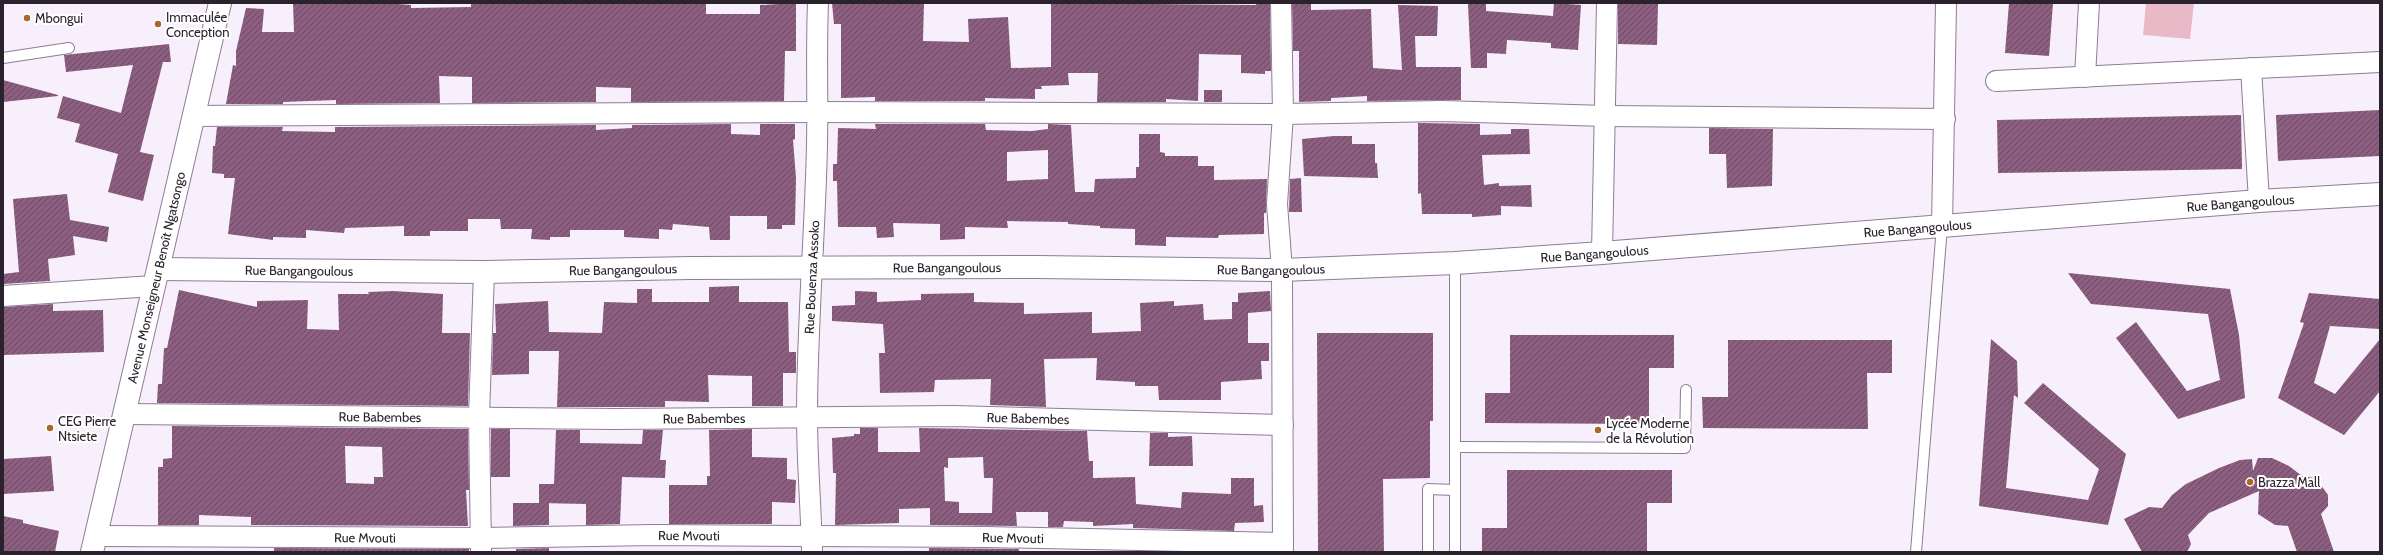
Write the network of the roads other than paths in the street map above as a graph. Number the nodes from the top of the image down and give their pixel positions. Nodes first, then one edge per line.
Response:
1 (220, 3) edge
2 (818, 3) edge
3 (1281, 3) edge
4 (1607, 3) edge
5 (1946, 3) edge
6 (2089, 3) edge
7 (69, 48) dead end
8 (3, 58) edge
9 (2380, 62) edge
10 (2251, 68) junction
11 (2085, 77) junction
12 (1996, 81) dead end
13 (818, 112) junction
14 (1283, 114) junction
15 (194, 116) junction
16 (1605, 116) junction
17 (1944, 119) junction
18 (2380, 194) edge
19 (2259, 201) junction
20 (1942, 226) junction
21 (1602, 253) junction
22 (1456, 263) junction
23 (810, 269) junction
24 (1282, 270) junction
25 (484, 272) junction
26 (156, 277) junction
27 (3, 296) edge
28 (1686, 390) dead end
29 (125, 414) junction
30 (479, 416) junction
31 (807, 416) junction
32 (1283, 425) junction
33 (1456, 447) junction
34 (1455, 490) junction
35 (94, 544) edge
36 (812, 544) edge
37 (481, 545) edge
38 (1283, 548) edge
39 (1428, 552) edge
40 (1455, 552) edge
41 (1916, 552) edge

1 - 15 street, Avenue Monseigneur Benoît Ngatsongo
2 - 13 street, Rue Bouenza Assoko
3 - 14 street
4 - 16 street
5 - 17 street
6 - 11 street
7 - 8 lane
9 - 10 street
10 - 11 street
10 - 19 street
11 - 12 street
13 - 14 street
13 - 15 street
13 - 23 street, Rue Bouenza Assoko
14 - 16 street
14 - 24 street
15 - 26 street, Avenue Monseigneur Benoît Ngatsongo
16 - 17 street
16 - 21 street
17 - 20 street
18 - 19 street, Rue Bangangoulous
19 - 20 street, Rue Bangangoulous
20 - 21 street, Rue Bangangoulous
20 - 41 lane
21 - 22 street, Rue Bangangoulous
22 - 24 street, Rue Bangangoulous
22 - 33 lane
23 - 24 street, Rue Bangangoulous
23 - 25 street, Rue Bangangoulous
23 - 31 street, Rue Bouenza Assoko
24 - 32 street
25 - 26 street, Rue Bangangoulous
25 - 30 street
26 - 27 street
26 - 29 street, Avenue Monseigneur Benoît Ngatsongo
28 - 33 lane
29 - 30 street, Rue Babembes
29 - 35 street, Avenue Monseigneur Benoît Ngatsongo
30 - 31 street, Rue Babembes
30 - 37 street
31 - 32 street, Rue Babembes
31 - 36 street, Rue Bouenza Assoko
32 - 38 street
33 - 34 lane
34 - 39 lane
34 - 40 lane
35 - 37 street, Rue Mvouti
36 - 37 street, Rue Mvouti
36 - 38 street, Rue Mvouti

